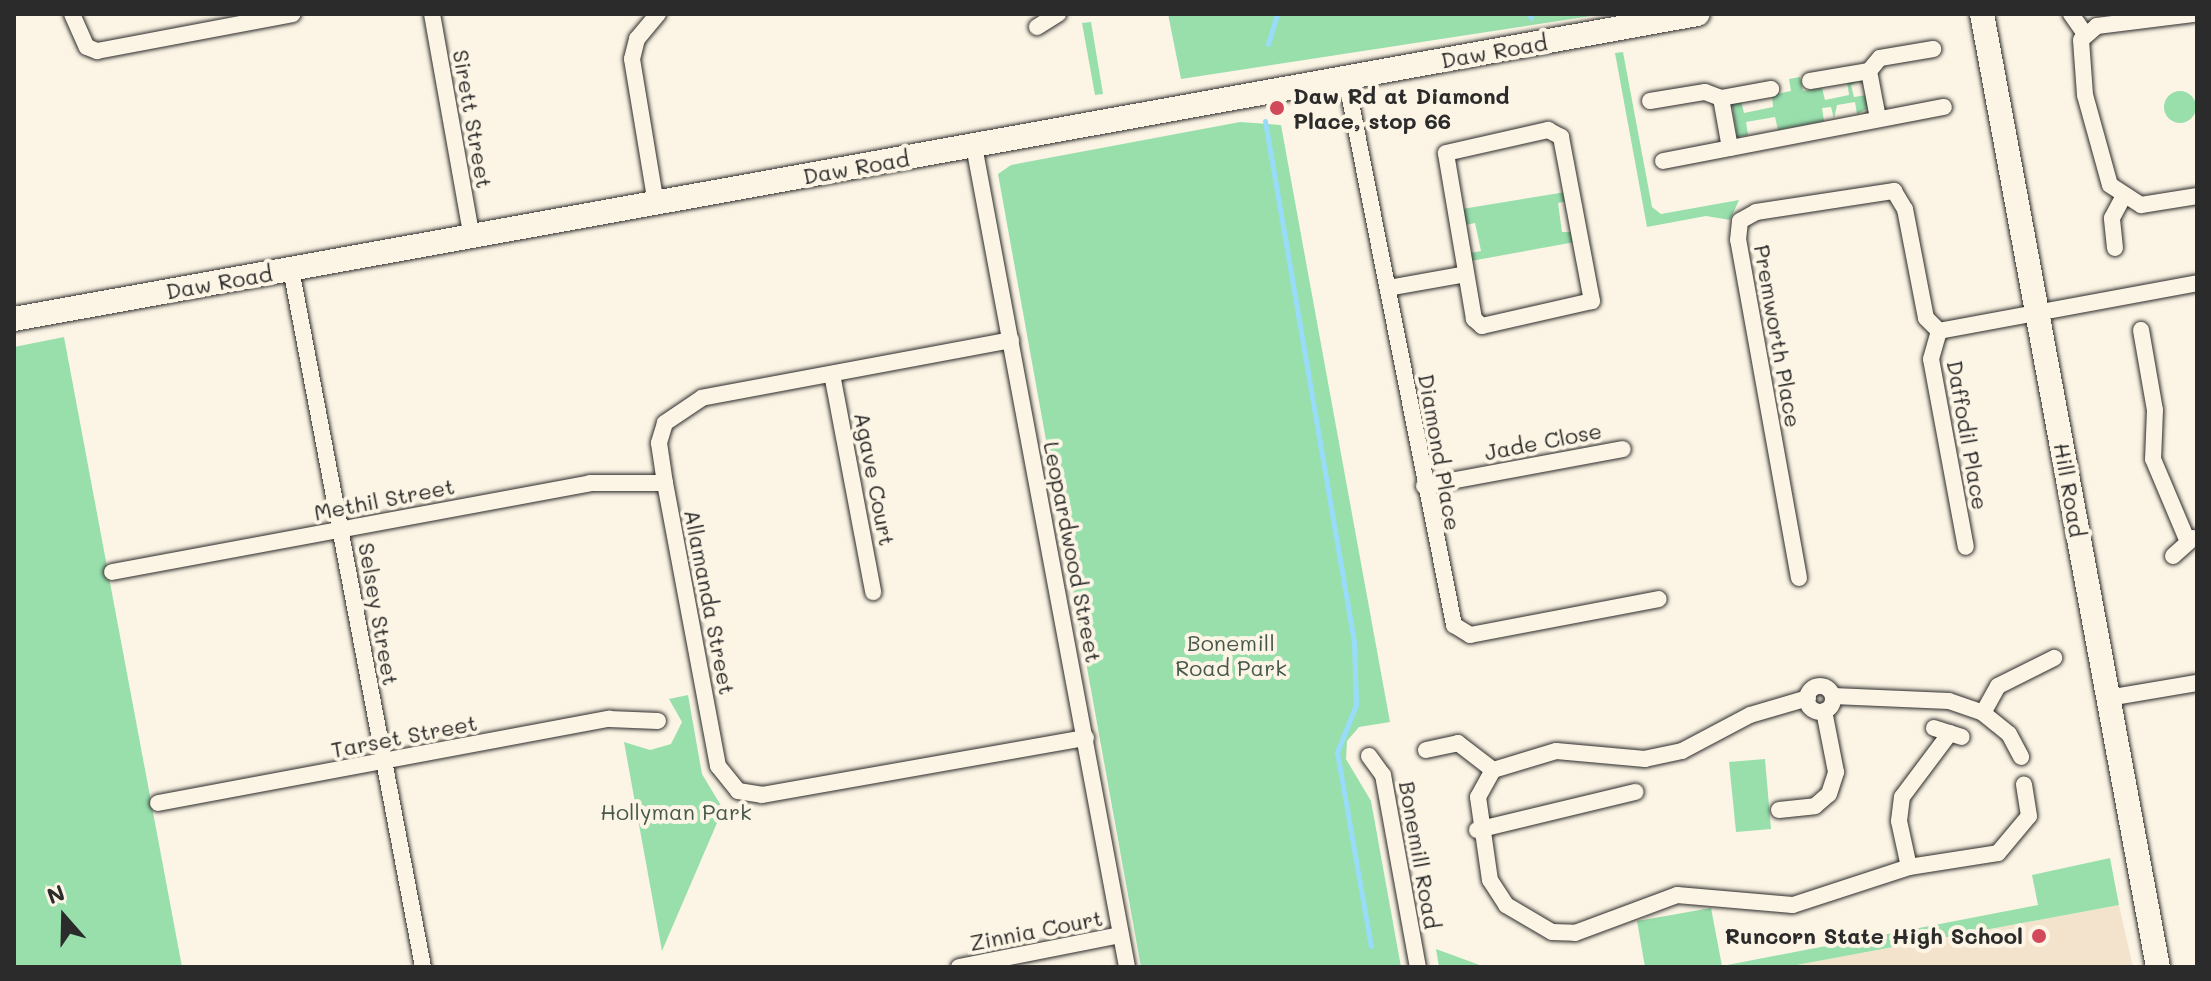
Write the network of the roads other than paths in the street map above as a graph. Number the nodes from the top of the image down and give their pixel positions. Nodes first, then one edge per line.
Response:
1 (72, 14) edge
2 (293, 14) edge
3 (432, 14) edge
4 (1058, 14) edge
5 (1698, 14) edge
6 (1982, 14) edge
7 (2071, 14) edge
8 (2193, 14) edge
9 (651, 16) edge
10 (1037, 27) dead end
11 (2085, 34) junction
12 (1933, 49) dead end
13 (1869, 71) junction
14 (1346, 78) junction
15 (1810, 81) dead end
16 (1771, 89) dead end
17 (1721, 98) junction
18 (1650, 101) dead end
19 (1944, 107) dead end
20 (1878, 118) junction
21 (974, 146) junction
22 (1730, 148) junction
23 (1663, 161) dead end
24 (2197, 196) edge
25 (2122, 199) junction
26 (656, 204) junction
27 (471, 232) junction
28 (2115, 248) dead end
29 (291, 269) junction
30 (1466, 274) junction
31 (2197, 283) edge
32 (1388, 288) junction
33 (2038, 313) junction
34 (14, 319) edge
35 (2141, 330) dead end
36 (1939, 331) junction
37 (1011, 340) junction
38 (832, 374) junction
39 (1623, 449) dead end
40 (665, 483) junction
41 (1424, 486) junction
42 (341, 530) junction
43 (2192, 538) edge
44 (1966, 547) dead end
45 (2173, 556) dead end
46 (112, 572) dead end
47 (1799, 578) dead end
48 (873, 592) dead end
49 (1659, 599) dead end
50 (2054, 658) dead end
51 (2197, 683) edge
52 (2108, 698) junction
53 (1828, 704) junction
54 (1983, 713) junction
55 (658, 721) dead end
56 (1949, 733) dead end
57 (1086, 738) junction
58 (1426, 750) dead end
59 (1369, 756) dead end
60 (2021, 757) dead end
61 (383, 763) junction
62 (1493, 770) junction
63 (2024, 784) dead end
64 (1635, 792) dead end
65 (158, 803) dead end
66 (1779, 810) dead end
67 (1477, 830) junction
68 (1909, 867) junction
69 (1121, 935) junction
70 (423, 967) edge
71 (959, 967) edge
72 (1127, 967) edge
73 (1418, 967) edge
74 (2158, 967) edge

1 - 2 street
3 - 27 street, Sirett Street
4 - 10 street
5 - 14 street, Daw Road
6 - 33 street, Hill Road
7 - 11 street
8 - 11 street
9 - 26 street
11 - 25 street
12 - 13 street
13 - 15 street
13 - 20 street
14 - 21 street, Daw Road
14 - 32 street, Diamond Place
16 - 17 street
17 - 18 street
17 - 22 street
19 - 20 street
20 - 22 street
21 - 26 street, Daw Road
21 - 37 street, Leopardwood Street
22 - 23 street
24 - 25 street
25 - 28 street
26 - 27 street, Daw Road
27 - 29 street, Daw Road
29 - 34 street, Daw Road
29 - 42 street, Selsey Street
30 - 30 street
30 - 32 street
31 - 33 street
32 - 41 street, Diamond Place
33 - 36 street
33 - 52 street, Hill Road
35 - 43 street
36 - 44 street, Daffodil Place
36 - 47 street, Premworth Place
37 - 38 street, Allamanda Street
37 - 57 street, Leopardwood Street
38 - 40 street, Allamanda Street
38 - 48 street, Agave Court
39 - 41 street, Jade Close
40 - 42 street, Methil Street
40 - 57 street, Allamanda Street
41 - 49 street, Diamond Place
42 - 46 street, Methil Street
42 - 61 street, Selsey Street
43 - 45 street
50 - 54 street
51 - 52 street
52 - 74 street, Hill Road
53 - 54 street
53 - 62 street
53 - 66 street
54 - 60 street
55 - 61 street, Tarset Street
56 - 68 street
57 - 69 street, Leopardwood Street
58 - 62 street
59 - 73 street, Bonemill Road
61 - 65 street, Tarset Street
61 - 70 street, Selsey Street
62 - 67 street
63 - 68 street
64 - 67 street
67 - 68 street
69 - 71 street, Zinnia Court
69 - 72 street, Leopardwood Street

